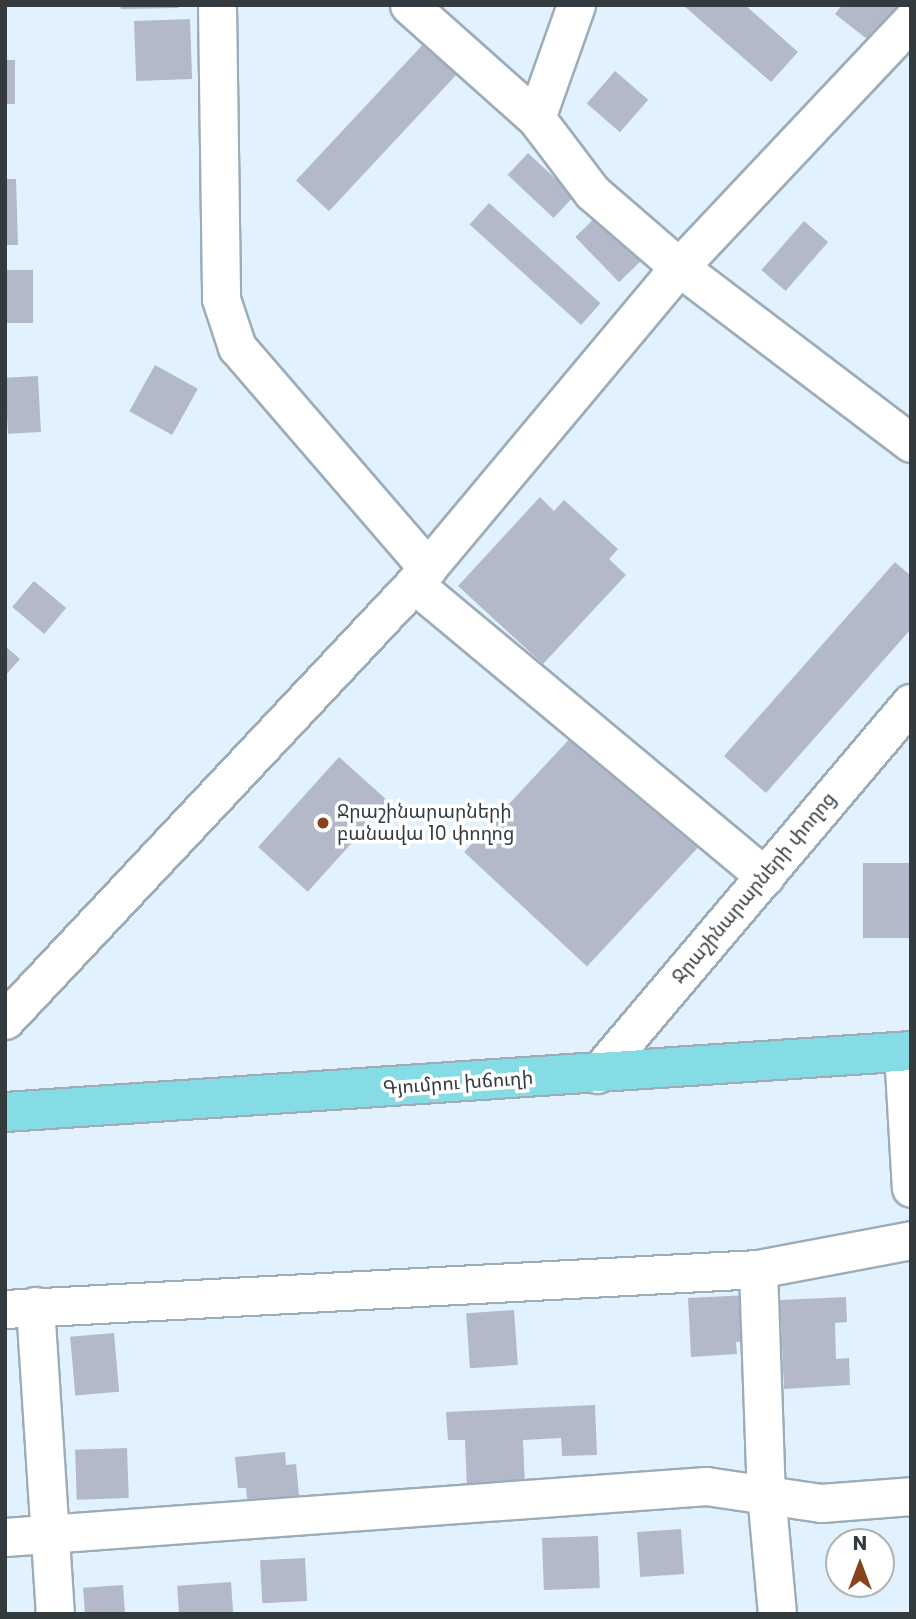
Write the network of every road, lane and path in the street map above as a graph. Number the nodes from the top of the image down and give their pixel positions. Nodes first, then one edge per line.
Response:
1 (217, 5) edge
2 (409, 5) edge
3 (576, 5) edge
4 (911, 21) edge
5 (536, 118) junction
6 (679, 267) junction
7 (911, 443) edge
8 (421, 576) junction
9 (911, 703) edge
10 (765, 876) junction
11 (5, 1020) edge
12 (907, 1051) edge
13 (597, 1074) junction
14 (5, 1112) edge
15 (911, 1188) edge
16 (911, 1240) edge
17 (758, 1269) junction
18 (20, 1307) edge
19 (766, 1493) junction
20 (911, 1496) edge
21 (49, 1534) junction
22 (5, 1537) edge
23 (55, 1614) edge
24 (777, 1614) edge

1 - 8 street
2 - 5 street
3 - 5 street
4 - 6 street
5 - 6 street
6 - 7 street
6 - 8 street
8 - 10 street
8 - 11 street
9 - 10 street, Ջրաշինարարների փողոց
10 - 13 street, Ջրաշինարարների փողոց
12 - 13 main road, Գյումրու խճուղի
12 - 15 street
13 - 14 main road, Գյումրու խճուղի
16 - 17 street
17 - 18 street
17 - 19 street
18 - 21 street
19 - 20 street
19 - 21 street
19 - 24 street
21 - 22 street
21 - 23 street

